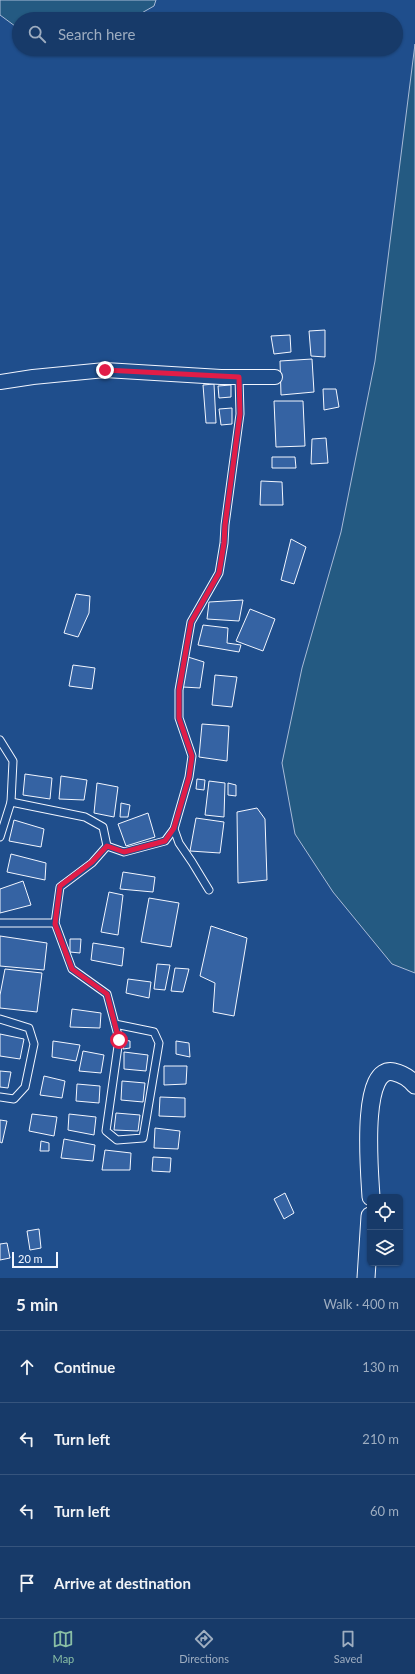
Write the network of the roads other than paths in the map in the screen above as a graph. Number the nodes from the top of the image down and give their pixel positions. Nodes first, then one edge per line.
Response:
1 (239, 377) junction
2 (275, 377) dead end
3 (0, 382) edge
4 (0, 740) edge
5 (11, 802) junction
6 (2, 827) edge
7 (174, 828) junction
8 (0, 837) edge
9 (107, 846) junction
10 (209, 890) dead end
11 (0, 922) edge
12 (55, 924) junction
13 (0, 1019) edge
14 (115, 1024) junction
15 (415, 1084) edge
16 (0, 1097) edge
17 (371, 1194) edge
18 (369, 1230) edge
19 (366, 1278) edge

1 - 2 street
1 - 3 street
1 - 7 lane
4 - 5 lane
5 - 6 lane
5 - 9 lane
6 - 8 lane
7 - 9 lane
7 - 10 lane
9 - 12 lane
11 - 12 lane
12 - 14 lane
13 - 16 lane
14 - 14 lane
15 - 17 street
18 - 19 street

